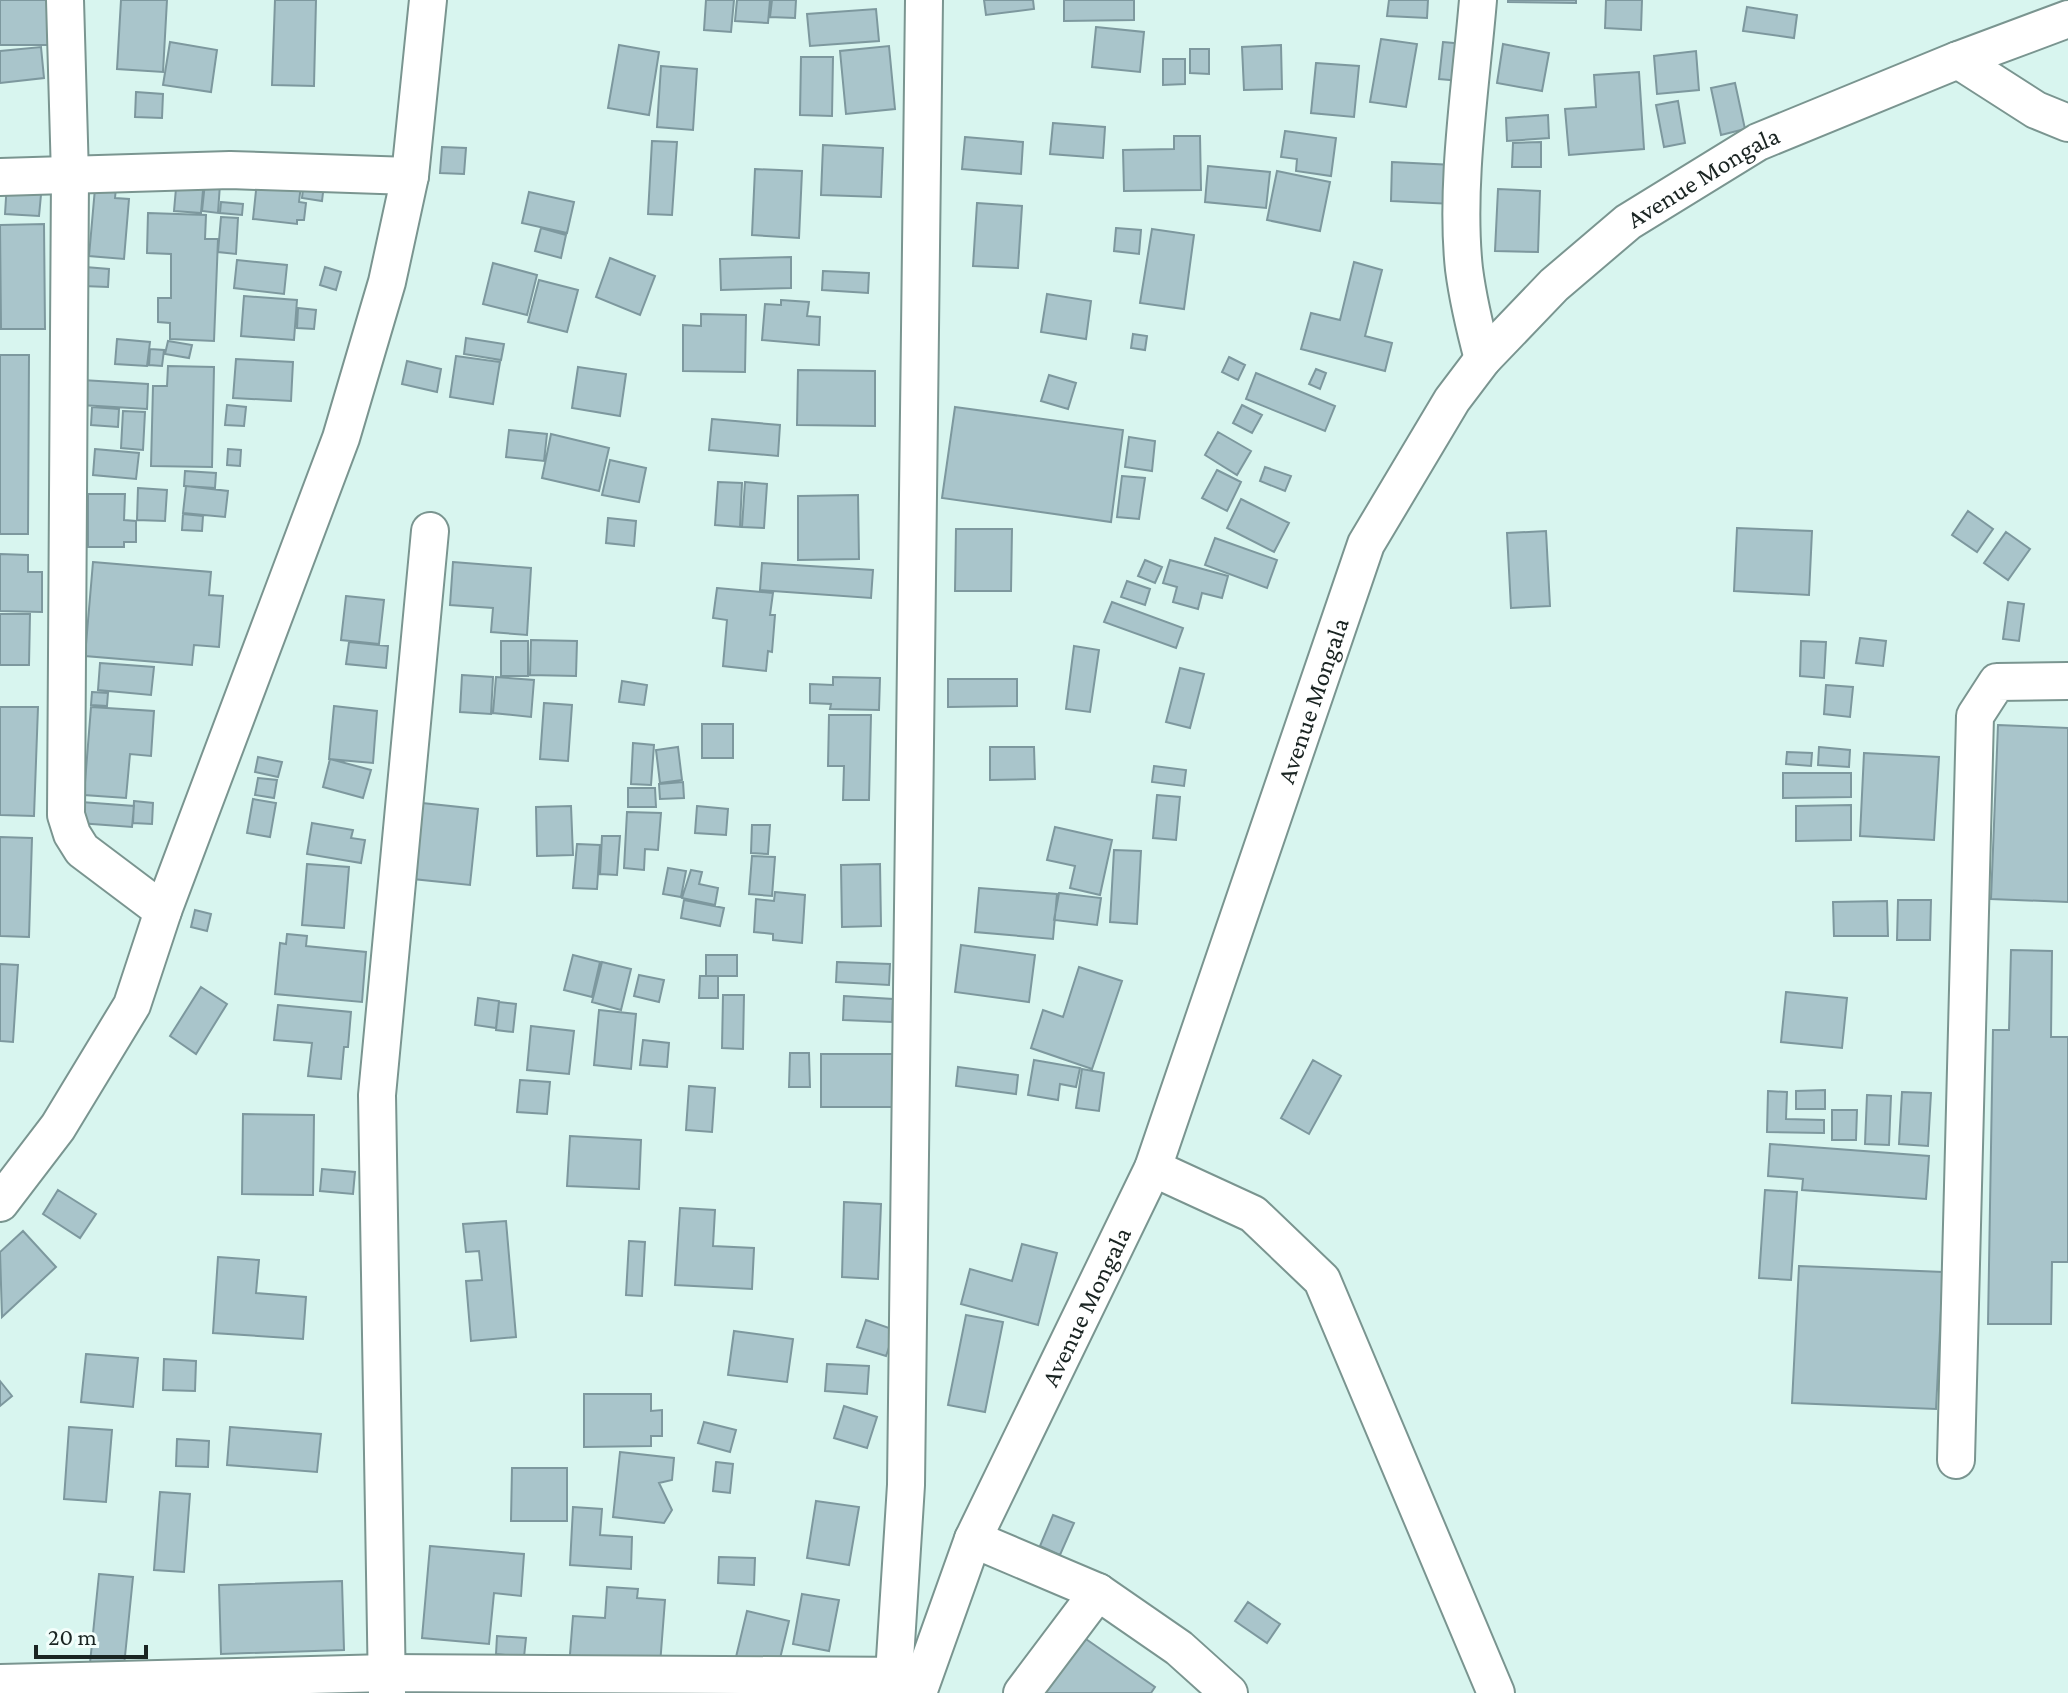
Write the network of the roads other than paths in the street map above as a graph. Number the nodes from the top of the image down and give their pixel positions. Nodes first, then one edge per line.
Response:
1 (65, 0) edge
2 (428, 0) edge
3 (924, 0) edge
4 (1478, 0) edge
5 (2054, 15) edge
6 (1958, 60) junction
7 (2068, 123) edge
8 (70, 176) junction
9 (410, 176) junction
10 (0, 177) edge
11 (1483, 359) junction
12 (430, 531) dead end
13 (2068, 681) edge
14 (163, 911) junction
15 (1153, 1168) junction
16 (0, 1203) edge
17 (1956, 1460) dead end
18 (973, 1539) junction
19 (1098, 1592) junction
20 (912, 1682) edge
21 (0, 1683) edge
22 (387, 1683) edge
23 (1022, 1693) edge
24 (1229, 1693) edge
25 (1496, 1693) edge

1 - 8 street
2 - 9 street
3 - 20 street
4 - 11 street
5 - 6 street, Avenue Mongala
6 - 7 street
6 - 11 street, Avenue Mongala
8 - 9 street
8 - 10 street
8 - 14 street
9 - 14 street
11 - 15 street, Avenue Mongala
12 - 22 street
13 - 17 street
14 - 16 street
15 - 18 street, Avenue Mongala
15 - 25 street
18 - 19 street
18 - 20 street, Avenue Mongala
19 - 23 street
19 - 24 street
20 - 22 street
21 - 22 street

